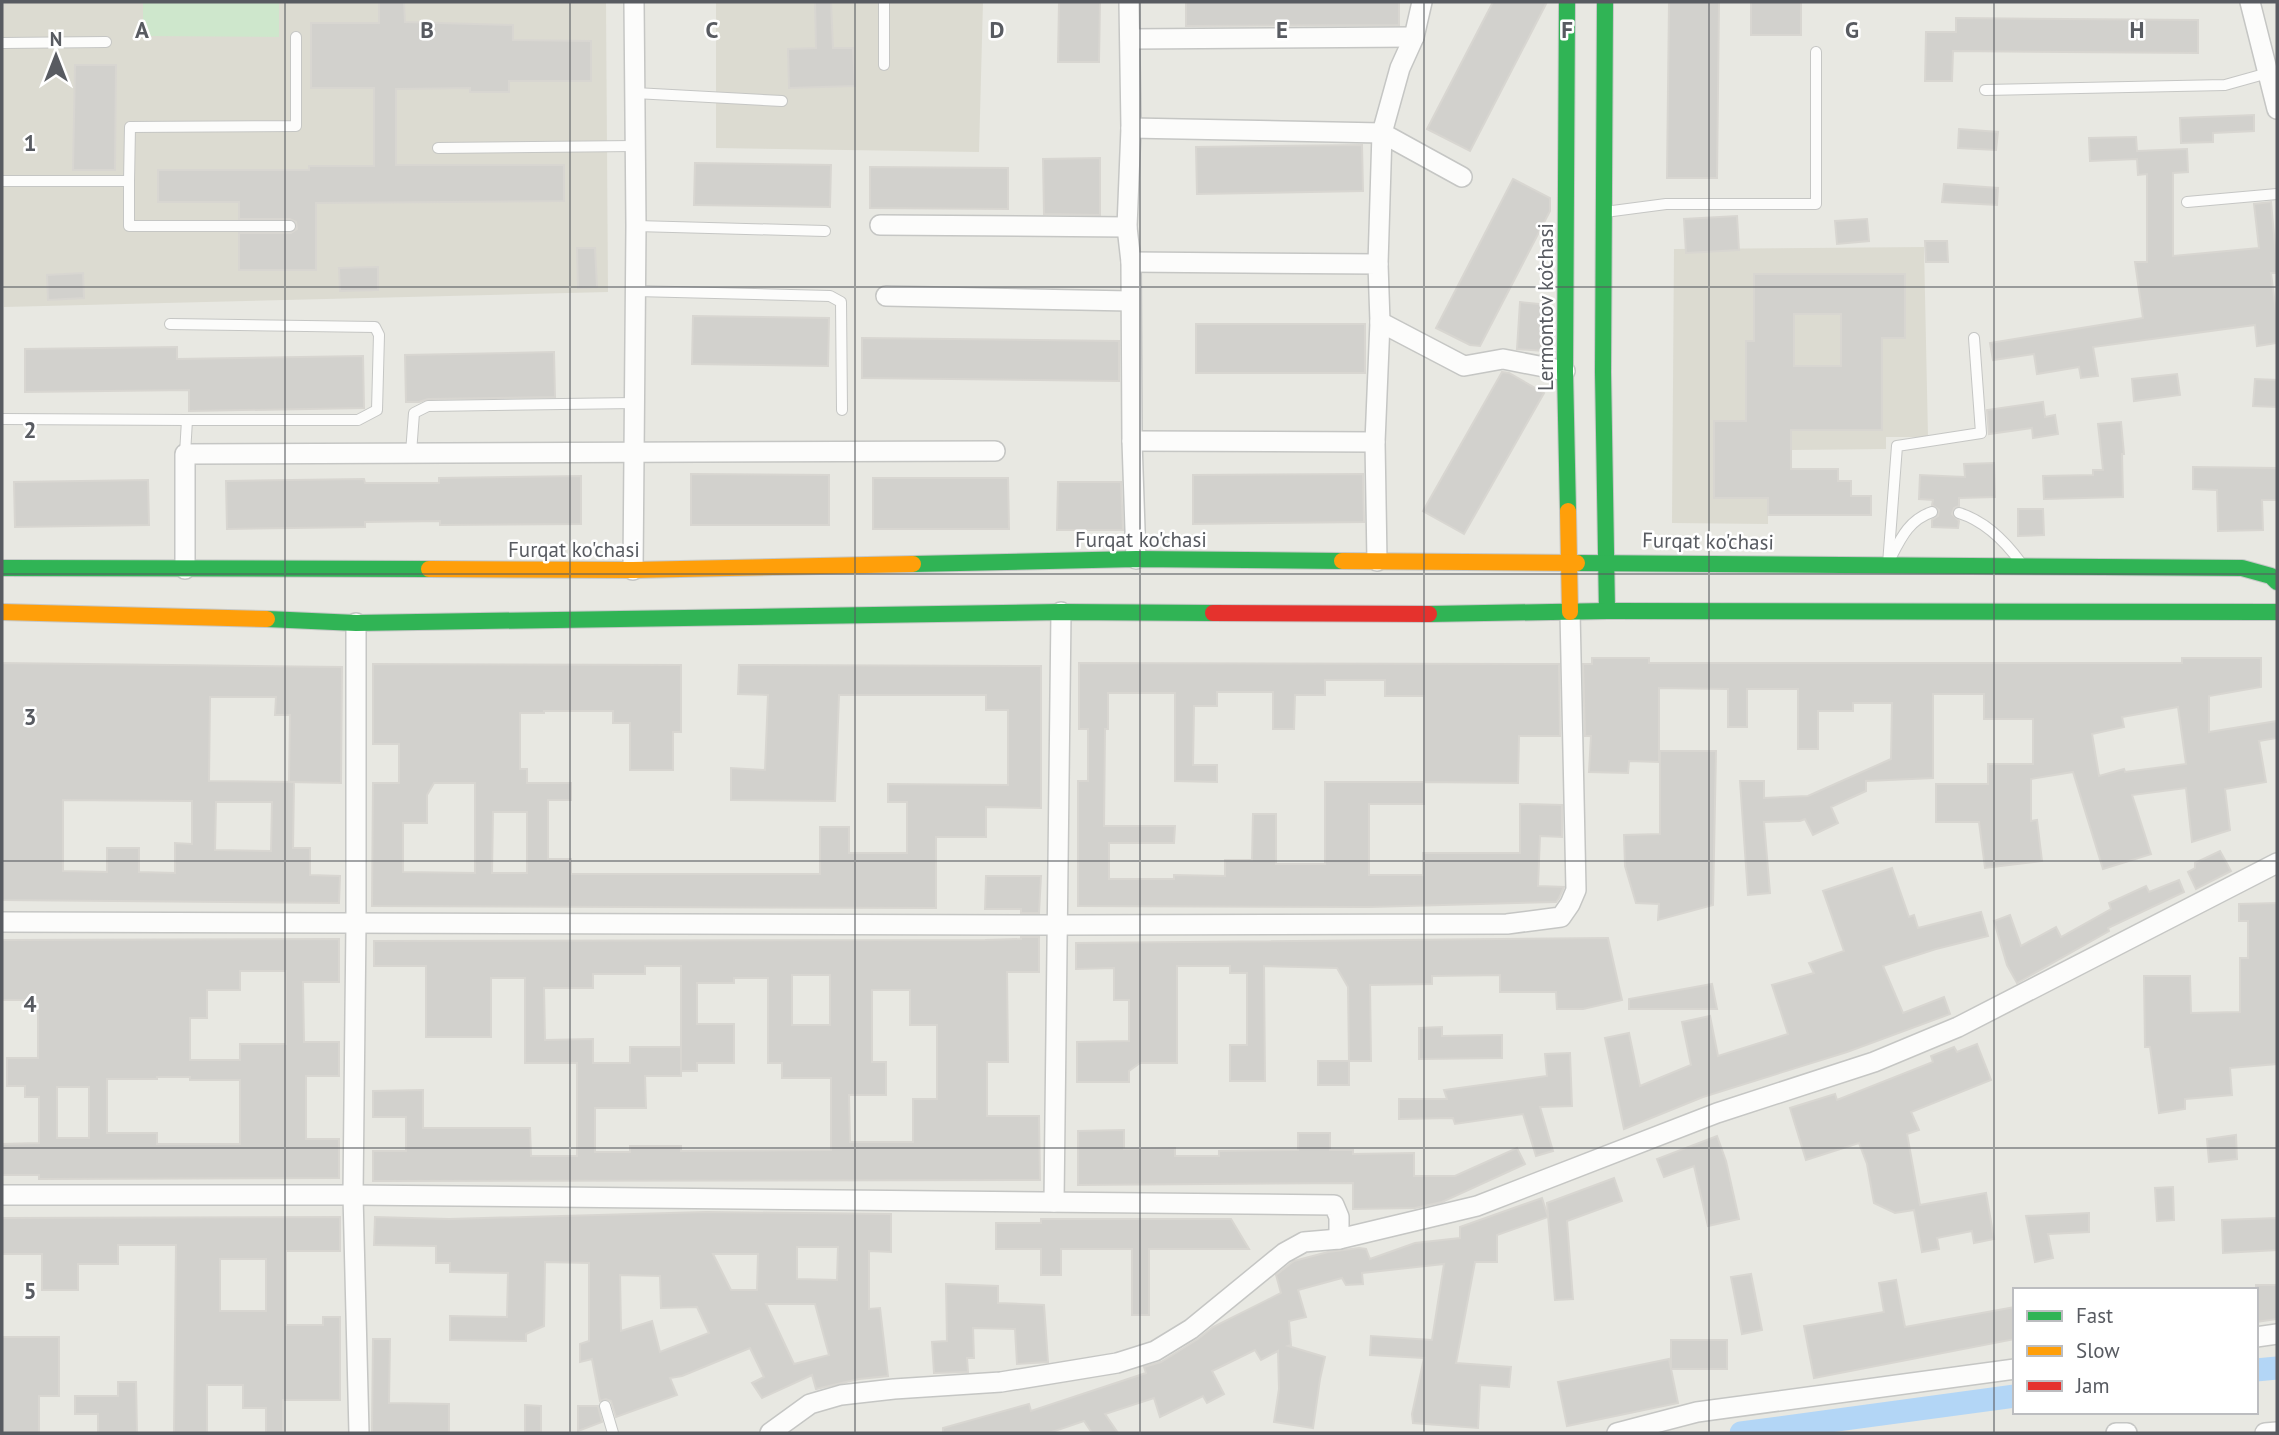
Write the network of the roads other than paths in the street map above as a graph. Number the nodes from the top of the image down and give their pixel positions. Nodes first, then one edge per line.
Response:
1 (634, 2) edge
2 (884, 2) edge
3 (1129, 2) edge
4 (1422, 2) edge
5 (1567, 2) edge
6 (1605, 2) edge
7 (2250, 2) edge
8 (296, 37) dead end
9 (1414, 37) junction
10 (1130, 39) junction
11 (106, 42) dead end
12 (2, 43) edge
13 (1816, 52) dead end
14 (884, 65) dead end
15 (2269, 73) junction
16 (1985, 90) dead end
17 (635, 93) junction
18 (782, 101) dead end
19 (2277, 109) edge
20 (1131, 128) junction
21 (1382, 133) junction
22 (635, 146) junction
23 (438, 148) dead end
24 (1462, 177) dead end
25 (2, 181) edge
26 (129, 181) junction
27 (2277, 194) edge
28 (2187, 202) dead end
29 (1604, 212) junction
30 (880, 225) dead end
31 (290, 226) dead end
32 (636, 226) junction
33 (1127, 227) junction
34 (825, 231) dead end
35 (1131, 262) junction
36 (1378, 264) junction
37 (636, 291) junction
38 (886, 296) dead end
39 (1130, 301) junction
40 (1380, 322) junction
41 (170, 324) dead end
42 (1974, 338) dead end
43 (1565, 371) junction
44 (635, 402) junction
45 (842, 410) dead end
46 (2, 419) edge
47 (187, 420) junction
48 (1132, 441) junction
49 (1375, 442) junction
50 (995, 450) dead end
51 (635, 452) junction
52 (411, 453) junction
53 (185, 454) junction
54 (1932, 512) dead end
55 (1959, 513) dead end
56 (1136, 559) junction
57 (1377, 561) junction
58 (1569, 561) junction
59 (1606, 561) junction
60 (1888, 564) junction
61 (2023, 566) junction
62 (2, 568) edge
63 (185, 569) junction
64 (633, 570) junction
65 (2277, 582) edge
66 (1607, 611) junction
67 (2, 612) edge
68 (1061, 612) junction
69 (1570, 612) junction
70 (2277, 612) edge
71 (356, 623) junction
72 (2277, 863) edge
73 (2, 922) edge
74 (356, 923) junction
75 (1059, 925) junction
76 (2, 1195) edge
77 (353, 1195) junction
78 (1054, 1202) junction
79 (1339, 1239) junction
80 (2277, 1334) edge
81 (2258, 1337) edge
82 (2013, 1369) edge
83 (605, 1406) dead end
84 (2277, 1432) edge
85 (359, 1433) edge
86 (613, 1433) edge
87 (770, 1433) edge
88 (1617, 1433) edge
89 (2116, 1433) edge
90 (2127, 1433) edge
91 (2265, 1433) edge

1 - 17 street
2 - 14 lane
3 - 10 street
4 - 9 street
5 - 43 main road, Lermontov ko’chasi
6 - 29 main road
7 - 15 street
8 - 26 lane
9 - 10 street
9 - 21 street
10 - 20 street
11 - 12 lane
13 - 29 lane
15 - 16 lane
15 - 19 street
17 - 18 lane
17 - 22 street
20 - 21 street
20 - 33 street
21 - 24 street
21 - 36 street
22 - 23 lane
22 - 32 street
25 - 26 lane
26 - 31 lane
27 - 28 lane
29 - 59 main road
30 - 33 street
32 - 34 lane
32 - 37 street
33 - 35 street
35 - 36 street
35 - 39 street
36 - 40 street
37 - 44 street
37 - 45 lane
38 - 39 street
39 - 48 street
40 - 43 street
40 - 49 street
41 - 47 lane
42 - 60 lane
43 - 58 main road, Lermontov ko’chasi
44 - 51 street
44 - 52 lane
46 - 47 lane
47 - 53 lane
48 - 49 street
48 - 56 street
49 - 57 street
50 - 51 street
51 - 52 street
51 - 64 street
52 - 53 street
53 - 63 street
54 - 60 lane
55 - 61 lane
56 - 57 main road, Furqat ko'chasi
56 - 64 main road, Furqat ko'chasi
57 - 58 main road, Furqat ko'chasi
58 - 59 main road, Furqat ko'chasi
58 - 69 main road, Lermontov ko’chasi
59 - 60 main road, Furqat ko'chasi
59 - 66 main road
60 - 61 main road, Furqat ko'chasi
61 - 65 main road, Furqat ko'chasi
62 - 63 main road, Furqat ko'chasi
63 - 64 main road, Furqat ko'chasi
66 - 69 main road
66 - 70 main road
67 - 71 main road
68 - 69 main road
68 - 71 main road
68 - 75 street
69 - 75 street
71 - 74 street
72 - 79 street
73 - 74 street
74 - 75 street
74 - 77 street
75 - 78 street
76 - 77 street
77 - 78 street
77 - 85 street
78 - 79 street
79 - 87 street
80 - 81 street
82 - 88 street
83 - 86 lane
84 - 91 street
89 - 90 street

